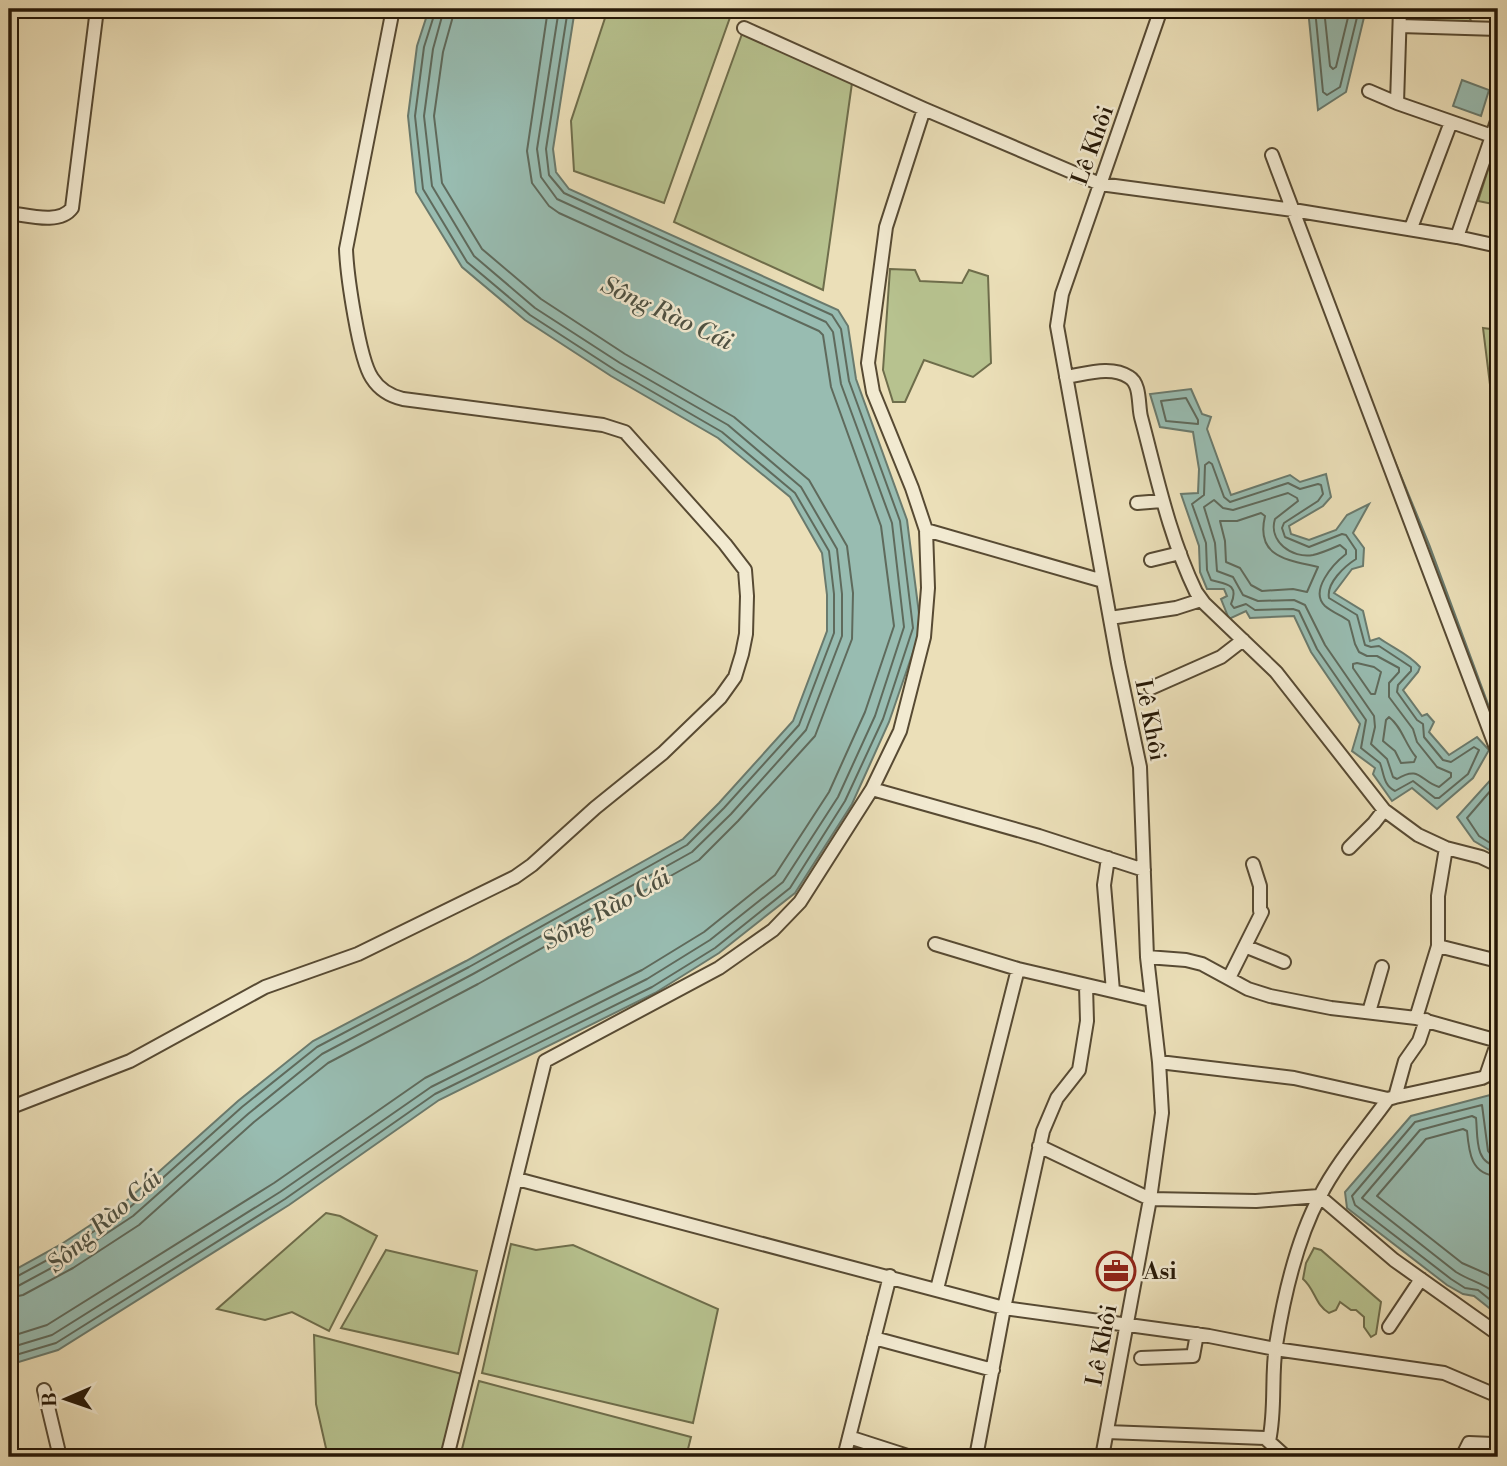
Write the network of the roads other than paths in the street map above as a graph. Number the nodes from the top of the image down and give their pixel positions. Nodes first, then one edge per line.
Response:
1 (97, 9) edge
2 (393, 9) edge
3 (1161, 9) edge
4 (1400, 9) edge
5 (1400, 26) junction
6 (744, 28) dead end
7 (1498, 29) edge
8 (1368, 91) dead end
9 (1397, 103) junction
10 (924, 109) junction
11 (1498, 118) edge
12 (1451, 122) junction
13 (1495, 138) edge
14 (1272, 155) dead end
15 (1100, 184) junction
16 (1293, 210) junction
17 (9, 213) edge
18 (1411, 228) junction
19 (1457, 237) junction
20 (1498, 246) edge
21 (1066, 377) junction
22 (1162, 501) junction
23 (1137, 503) dead end
24 (926, 530) junction
25 (1180, 553) junction
26 (1151, 560) dead end
27 (1103, 581) junction
28 (1201, 600) junction
29 (1110, 618) junction
30 (1243, 640) junction
31 (1152, 688) dead end
32 (1498, 752) edge
33 (872, 789) junction
34 (1384, 810) junction
35 (1349, 848) dead end
36 (1447, 848) junction
37 (1108, 858) junction
38 (1253, 864) dead end
39 (1498, 865) edge
40 (1144, 870) junction
41 (935, 943) dead end
42 (1438, 946) junction
43 (1247, 947) junction
44 (1147, 957) junction
45 (1498, 961) edge
46 (1284, 962) dead end
47 (1382, 967) dead end
48 (1018, 969) junction
49 (1229, 978) junction
50 (1086, 986) junction
51 (1113, 991) junction
52 (1151, 1000) junction
53 (1369, 1012) junction
54 (1421, 1019) junction
55 (1498, 1041) edge
56 (1159, 1062) junction
57 (1392, 1098) junction
58 (9, 1108) edge
59 (1039, 1146) junction
60 (517, 1179) junction
61 (1319, 1196) junction
62 (1150, 1199) junction
63 (890, 1276) junction
64 (1421, 1279) junction
65 (937, 1289) junction
66 (1004, 1308) junction
67 (1125, 1325) junction
68 (1389, 1327) dead end
69 (1197, 1334) junction
70 (1498, 1334) edge
71 (874, 1338) junction
72 (1275, 1349) junction
73 (1141, 1358) dead end
74 (993, 1370) junction
75 (44, 1390) dead end
76 (1498, 1396) edge
77 (1107, 1432) junction
78 (849, 1437) junction
79 (1498, 1438) edge
80 (1269, 1441) junction
81 (60, 1457) edge
82 (446, 1457) edge
83 (844, 1457) edge
84 (911, 1457) edge
85 (976, 1457) edge
86 (1102, 1457) edge
87 (1285, 1457) edge
88 (1462, 1457) edge

1 - 17 street
2 - 58 street
3 - 15 street, Lê Khôi
4 - 5 street
5 - 7 street
5 - 9 street
6 - 10 street
8 - 9 street
9 - 12 street
10 - 15 street
10 - 24 street
11 - 13 street
12 - 13 street
12 - 18 street
13 - 19 street
14 - 16 street
15 - 16 street
15 - 21 street, Lê Khôi
16 - 18 street
16 - 32 street
18 - 19 street
19 - 20 street
21 - 22 street
21 - 27 street, Lê Khôi
22 - 23 street
22 - 25 street
24 - 27 street
24 - 33 street
25 - 26 street
25 - 28 street
27 - 29 street, Lê Khôi
28 - 29 street
28 - 30 street
29 - 40 street, Lê Khôi
30 - 31 street
30 - 34 street
33 - 37 street
33 - 60 street
34 - 35 street
34 - 36 street
36 - 39 street
36 - 42 street
37 - 40 street
37 - 51 street
38 - 43 street
40 - 44 street, Lê Khôi
41 - 48 street
42 - 45 street
42 - 54 street
43 - 46 street
43 - 49 street
44 - 49 street
44 - 52 street, Lê Khôi
47 - 53 street
48 - 50 street
48 - 65 street
49 - 53 street
50 - 51 street
50 - 59 street
51 - 52 street
52 - 56 street, Lê Khôi
53 - 54 street
54 - 55 street
54 - 57 street
55 - 57 street
56 - 57 street
56 - 62 street, Lê Khôi
57 - 61 street
59 - 62 street
59 - 66 street
60 - 63 street
60 - 82 street
61 - 62 street
61 - 64 street
61 - 72 street
62 - 67 street, Lê Khôi
63 - 65 street
63 - 71 street
64 - 68 street
64 - 70 street
65 - 66 street
66 - 67 street
66 - 74 street
67 - 69 street
67 - 77 street, Lê Khôi
69 - 72 street
69 - 73 street
71 - 74 street
71 - 78 street
72 - 76 street
72 - 80 street
74 - 85 street
75 - 81 street
77 - 80 street
77 - 86 street, Lê Khôi
78 - 83 street
78 - 84 street
79 - 88 street
80 - 87 street

